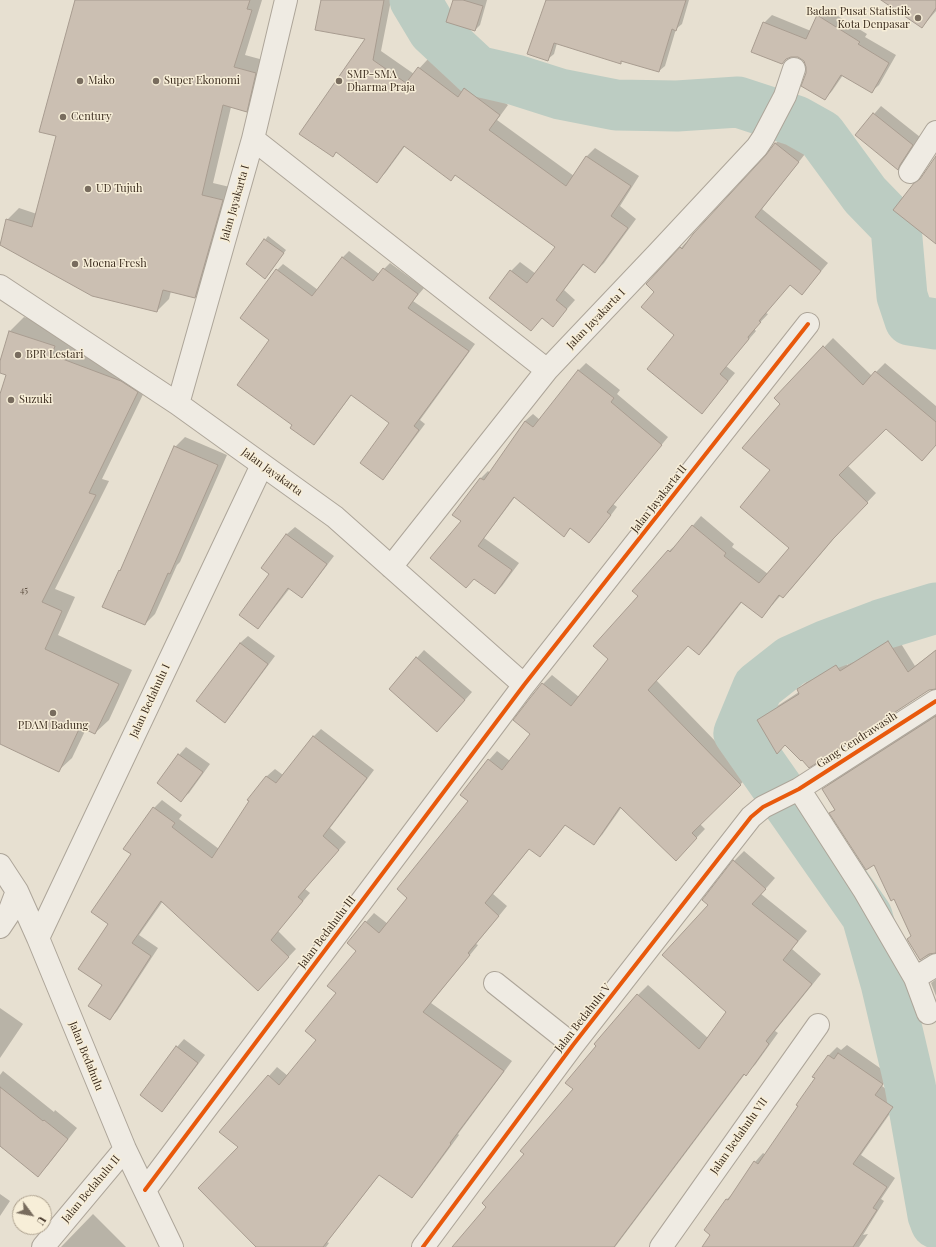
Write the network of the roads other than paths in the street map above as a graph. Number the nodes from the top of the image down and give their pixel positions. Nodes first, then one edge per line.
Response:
1 (286, 0) edge
2 (794, 70) dead end
3 (936, 132) edge
4 (253, 139) junction
5 (910, 172) dead end
6 (0, 286) edge
7 (808, 324) dead end
8 (548, 370) junction
9 (178, 404) junction
10 (262, 465) junction
11 (391, 566) junction
12 (524, 685) junction
13 (936, 701) edge
14 (794, 792) junction
15 (763, 807) joint
16 (0, 865) edge
17 (17, 891) junction
18 (0, 927) edge
19 (38, 938) junction
20 (936, 965) edge
21 (916, 978) junction
22 (495, 984) dead end
23 (928, 1013) dead end
24 (818, 1025) dead end
25 (573, 1045) junction
26 (125, 1149) junction
27 (145, 1190) junction
28 (42, 1247) edge
29 (172, 1247) edge
30 (423, 1247) edge
31 (661, 1247) edge

1 - 4 street, Jalan Jayakarta I
2 - 8 street, Jalan Jayakarta I
3 - 5 street
4 - 8 street
4 - 9 street, Jalan Jayakarta I
6 - 9 street, Jalan Jayakarta
7 - 12 street, Jalan Jayakarta II
8 - 11 street, Jalan Jayakarta I
9 - 10 street, Jalan Jayakarta
10 - 11 street, Jalan Jayakarta
10 - 19 street, Jalan Bedahulu I
11 - 12 street, Jalan Jayakarta
12 - 27 street, Jalan Bedahulu III
13 - 14 street, Gang Cendrawasih
14 - 15 street, Gang Cendrawasih
14 - 21 street
15 - 25 street, Jalan Bedahulu V
16 - 17 street, Jalan Bedahulu
17 - 18 street
17 - 19 street, Jalan Bedahulu
19 - 26 street, Jalan Bedahulu
20 - 21 street
21 - 23 street
22 - 25 street
24 - 31 street, Jalan Bedahulu VII
25 - 30 street, Jalan Bedahulu V
26 - 27 street, Jalan Bedahulu
26 - 28 street, Jalan Bedahulu II
27 - 29 street, Jalan Bedahulu

